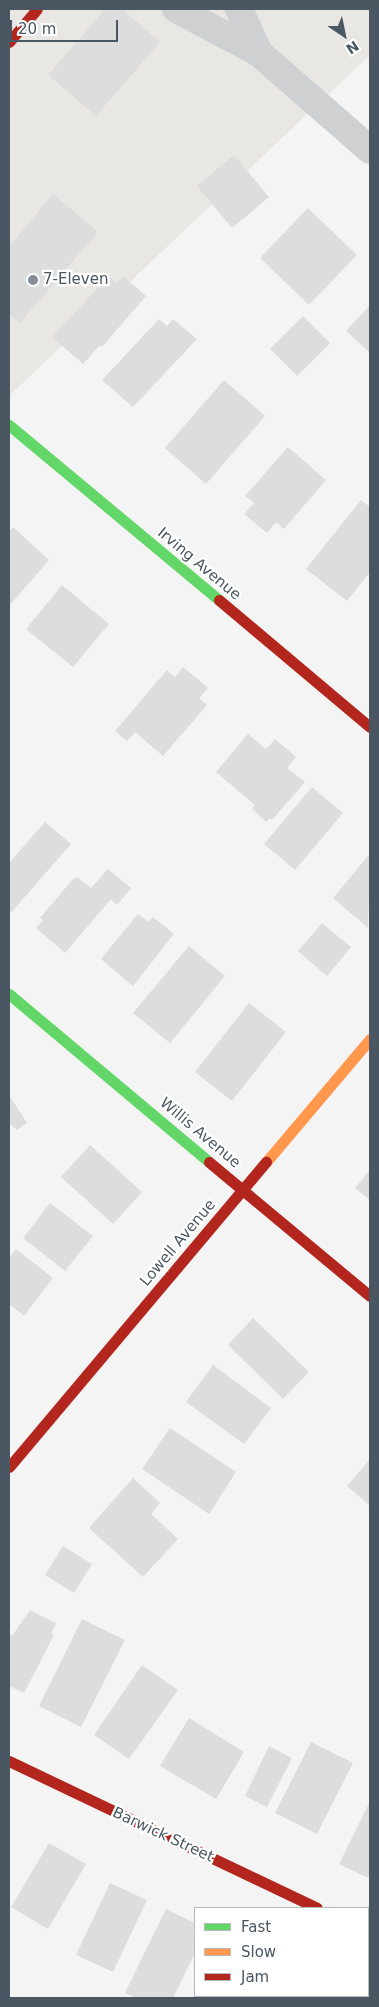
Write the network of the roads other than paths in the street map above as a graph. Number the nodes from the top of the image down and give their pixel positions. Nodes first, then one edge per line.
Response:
1 (37, 9) edge
2 (176, 9) edge
3 (239, 9) edge
4 (9, 42) edge
5 (259, 53) junction
6 (370, 150) edge
7 (9, 425) edge
8 (370, 727) edge
9 (9, 994) edge
10 (370, 1039) edge
11 (243, 1189) junction
12 (370, 1296) edge
13 (9, 1467) edge
14 (9, 1761) edge
15 (315, 1907) edge

1 - 4 street
2 - 5 street
3 - 5 street
5 - 6 street
7 - 8 street, Irving Avenue
9 - 11 street, Willis Avenue
10 - 11 street, Lowell Avenue
11 - 12 street, Willis Avenue
11 - 13 street, Lowell Avenue
14 - 15 street, Barwick Street

